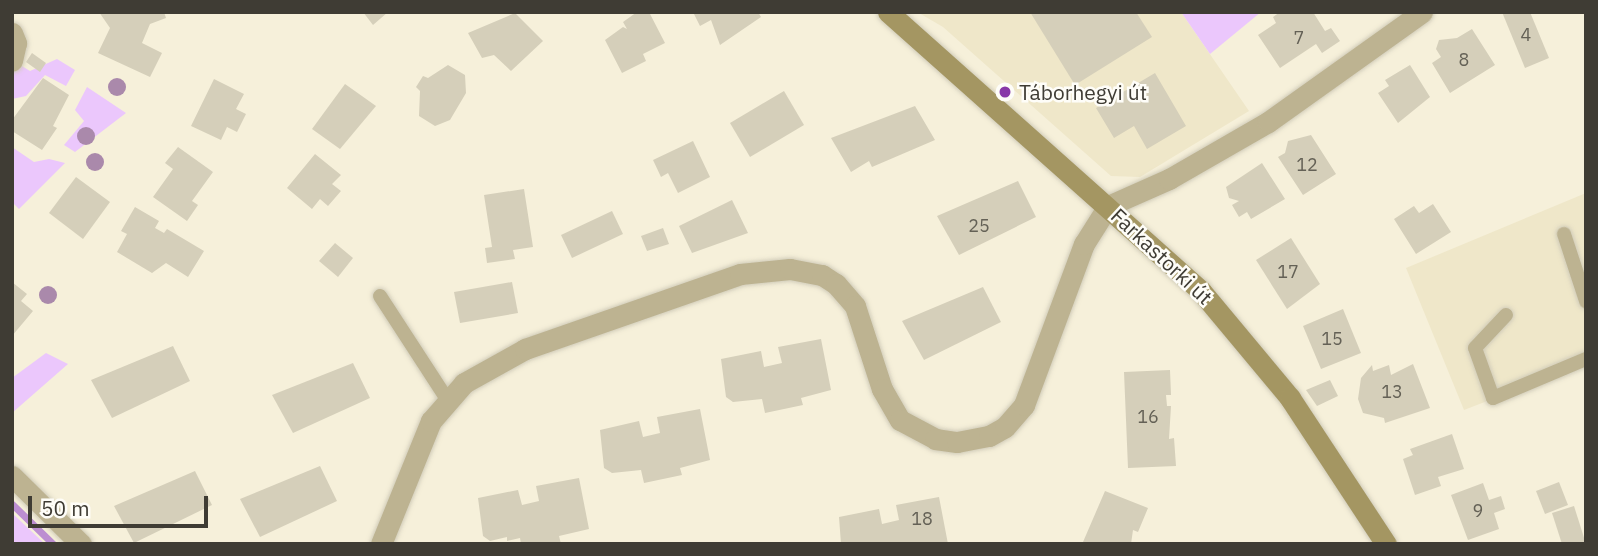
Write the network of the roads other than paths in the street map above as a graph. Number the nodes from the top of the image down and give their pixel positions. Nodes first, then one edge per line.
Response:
1 (888, 12) edge
2 (1422, 12) edge
3 (12, 33) edge
4 (12, 61) edge
5 (1108, 206) junction
6 (1564, 234) dead end
7 (380, 296) dead end
8 (1586, 301) edge
9 (1506, 315) dead end
10 (1586, 359) edge
11 (447, 399) junction
12 (12, 476) edge
13 (81, 544) edge
14 (381, 544) edge
15 (1386, 544) edge

1 - 5 street, Farkastorki út
2 - 5 street
3 - 4 street
5 - 11 street
5 - 15 street, Farkastorki út
6 - 8 lane
7 - 11 lane
9 - 10 lane
11 - 14 street
12 - 13 street

